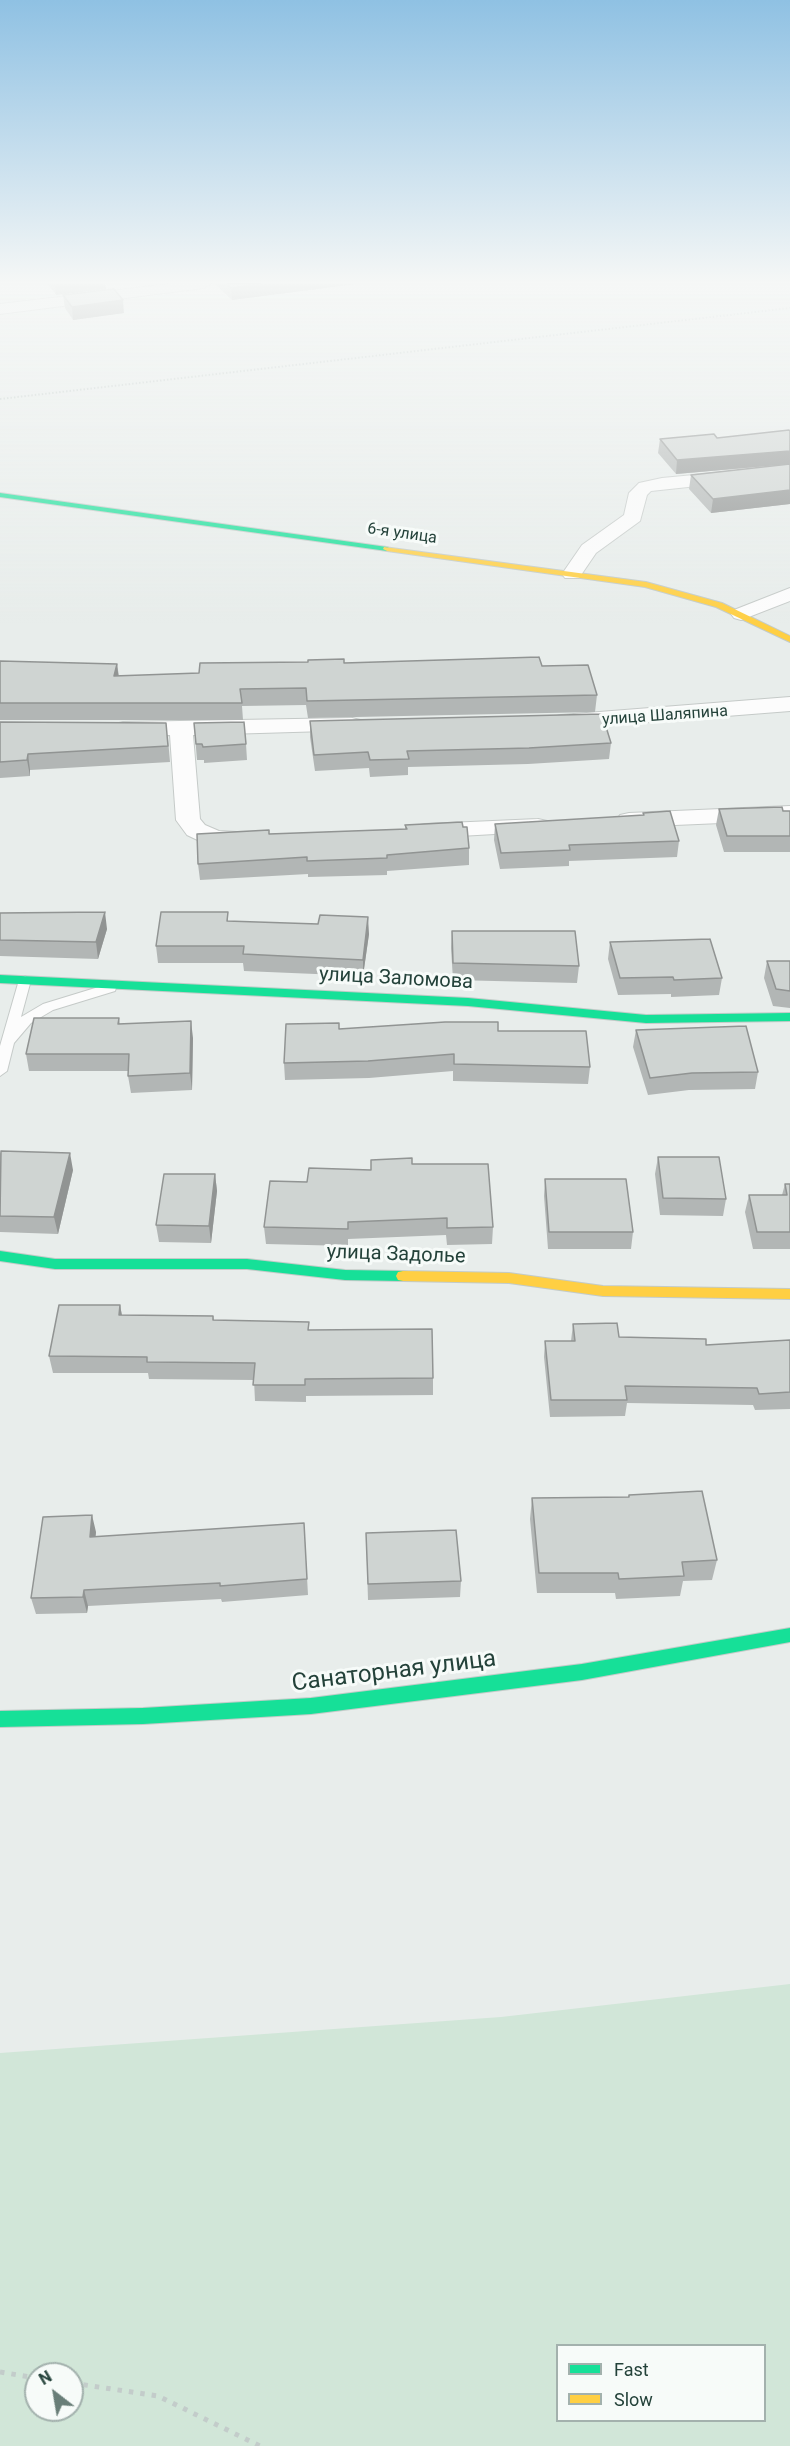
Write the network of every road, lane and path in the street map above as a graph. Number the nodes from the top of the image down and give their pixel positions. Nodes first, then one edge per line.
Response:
1 (790, 471) edge
2 (0, 495) edge
3 (572, 574) junction
4 (790, 594) edge
5 (741, 614) junction
6 (790, 639) edge
7 (790, 704) edge
8 (538, 721) edge
9 (372, 725) edge
10 (102, 729) edge
11 (181, 730) junction
12 (790, 813) edge
13 (601, 822) edge
14 (566, 825) edge
15 (402, 831) edge
16 (262, 837) edge
17 (0, 979) edge
18 (26, 980) junction
19 (122, 985) junction
20 (790, 1017) edge
21 (10, 1040) junction
22 (0, 1071) edge
23 (0, 1256) edge
24 (790, 1294) edge
25 (790, 1635) edge
26 (0, 1719) edge
27 (0, 2373) edge
28 (24, 2376) edge
29 (84, 2385) edge
30 (260, 2446) edge

1 - 3 street
2 - 3 street, 6-я улица
3 - 5 street, 6-я улица
4 - 5 street
5 - 6 street, 6-я улица
7 - 8 street, улица Шаляпина
9 - 11 street
10 - 11 street
11 - 16 street
12 - 13 street
14 - 15 street
17 - 18 street, улица Заломова
18 - 19 street, улица Заломова
18 - 21 lane
19 - 20 street, улица Заломова
19 - 21 lane
21 - 22 lane
23 - 24 street, улица Задолье
25 - 26 street, Санаторная улица
27 - 28 path
29 - 30 path

